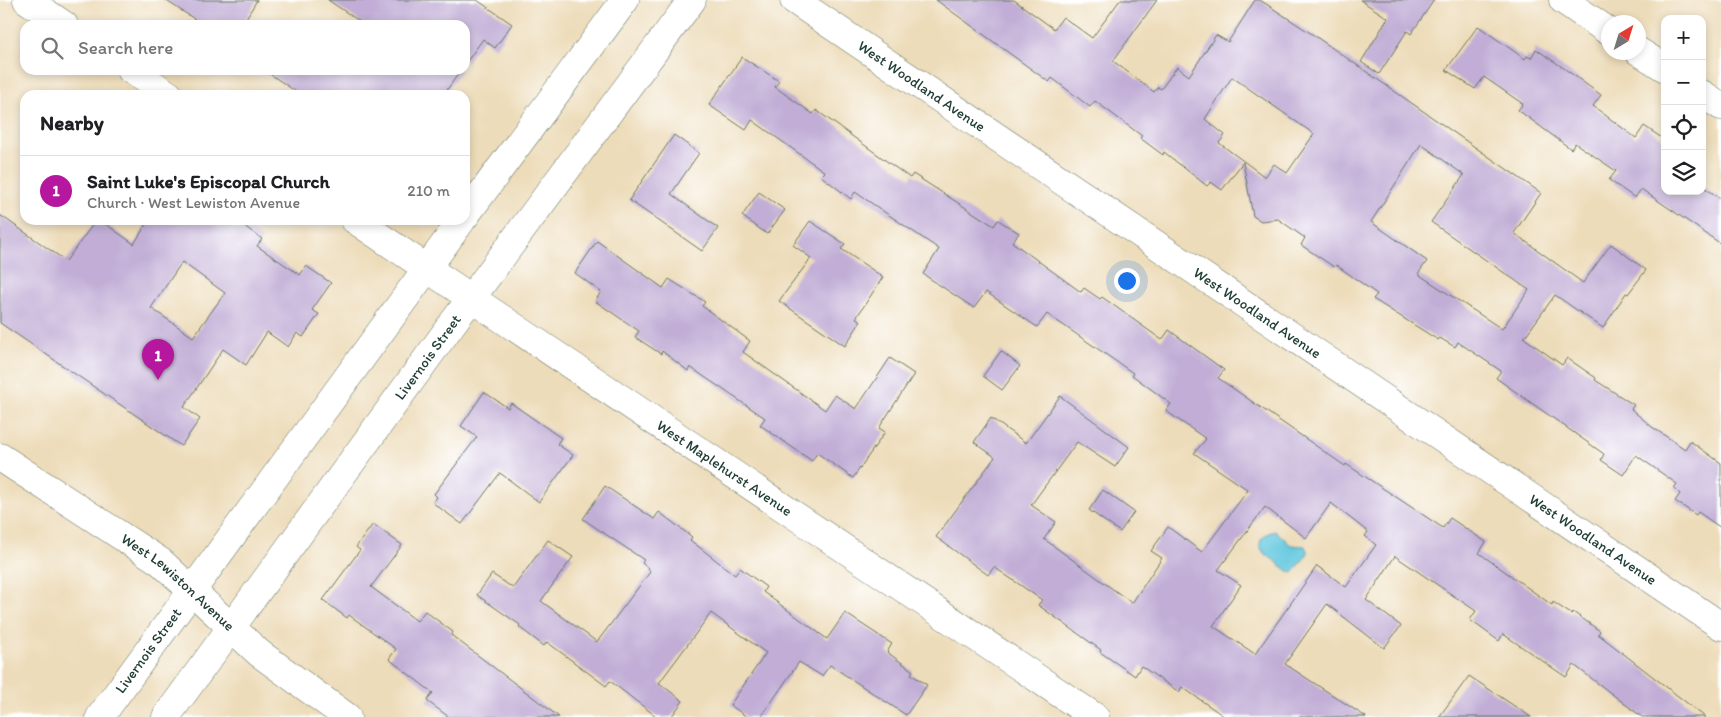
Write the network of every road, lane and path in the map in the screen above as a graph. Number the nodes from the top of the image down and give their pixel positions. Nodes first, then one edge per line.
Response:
1 (27, 0) edge
2 (625, 0) edge
3 (692, 0) edge
4 (794, 0) edge
5 (1563, 0) edge
6 (57, 20) edge
7 (1601, 25) edge
8 (1646, 56) edge
9 (1661, 65) edge
10 (138, 75) edge
11 (161, 90) edge
12 (1706, 97) edge
13 (1721, 106) edge
14 (470, 209) edge
15 (362, 225) edge
16 (458, 225) edge
17 (426, 268) junction
18 (471, 298) junction
19 (0, 457) edge
20 (193, 591) junction
21 (1721, 626) edge
22 (232, 628) junction
23 (100, 717) edge
24 (166, 717) edge
25 (347, 717) edge
26 (1095, 717) edge

1 - 6 street
2 - 14 street
3 - 18 street, Livernois Street
4 - 21 street, West Woodland Avenue
5 - 7 street
8 - 9 street
10 - 11 street
12 - 13 street
15 - 17 street, West Maplehurst Avenue
16 - 17 street, Livernois Street
17 - 18 street, West Maplehurst Avenue
17 - 20 street, Livernois Street
18 - 22 street, Livernois Street
18 - 26 street, West Maplehurst Avenue
19 - 20 street, West Lewiston Avenue
20 - 22 street, West Lewiston Avenue
20 - 23 street, Livernois Street
22 - 24 street, Livernois Street
22 - 25 street, West Lewiston Avenue

